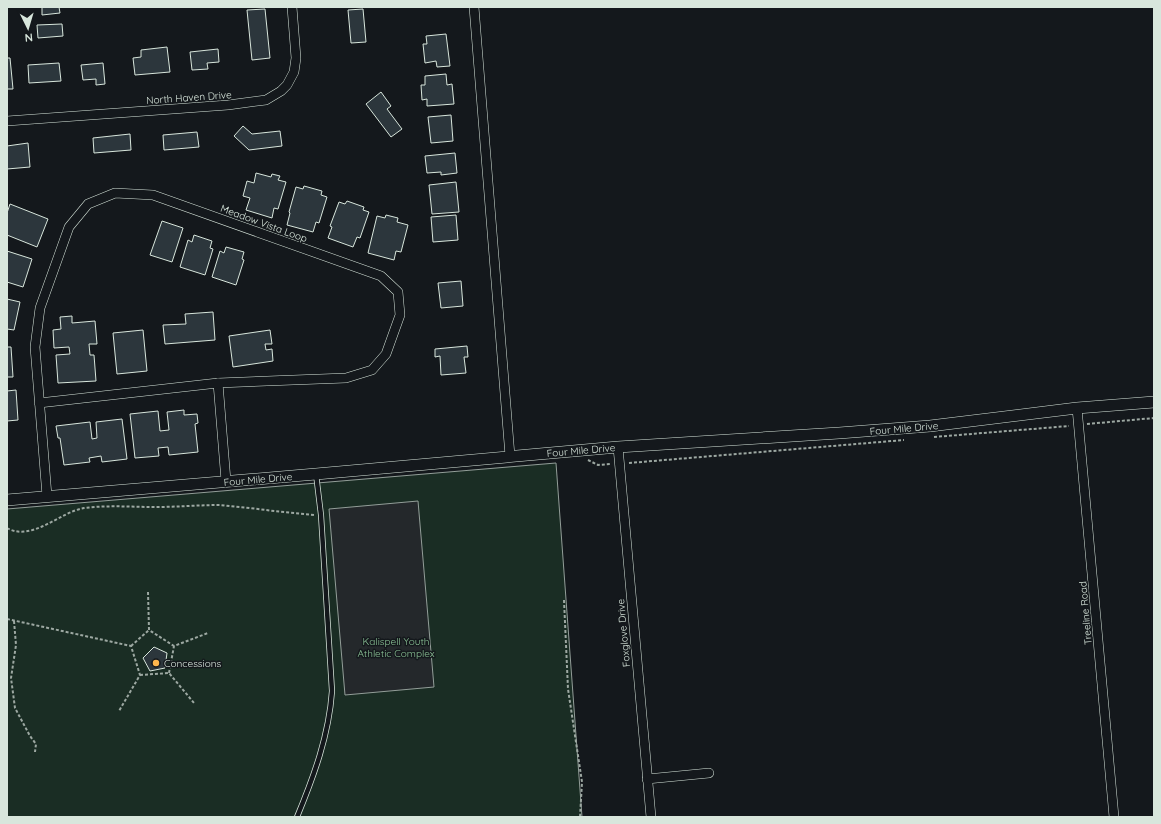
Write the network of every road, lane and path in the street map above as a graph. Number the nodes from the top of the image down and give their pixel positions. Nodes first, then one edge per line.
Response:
1 (292, 7) edge
2 (474, 7) edge
3 (7, 121) edge
4 (218, 383) junction
5 (1154, 402) edge
6 (39, 403) junction
7 (1077, 408) junction
8 (618, 447) junction
9 (510, 456) junction
10 (316, 474) junction
11 (226, 481) junction
12 (47, 496) junction
13 (7, 500) edge
14 (321, 515) junction
15 (7, 528) edge
16 (148, 592) dead end
17 (564, 600) dead end
18 (7, 619) edge
19 (14, 621) junction
20 (149, 630) junction
21 (208, 633) dead end
22 (131, 646) junction
23 (174, 646) junction
24 (169, 673) junction
25 (140, 675) junction
26 (194, 703) dead end
27 (120, 711) dead end
28 (35, 752) dead end
29 (709, 773) dead end
30 (647, 779) junction
31 (298, 817) edge
32 (580, 817) edge
33 (651, 817) edge
34 (1114, 817) edge

1 - 3 street, North Haven Drive
2 - 9 street
4 - 6 street, Meadow Vista Loop
4 - 6 street, Meadow Vista Loop
4 - 11 street
5 - 7 street, Four Mile Drive
6 - 12 street, Meadow Vista Loop
7 - 8 street, Four Mile Drive
7 - 34 street, Treeline Road
8 - 9 street, Four Mile Drive
8 - 30 street, Foxglove Drive
9 - 10 street, Four Mile Drive
10 - 11 street, Four Mile Drive
10 - 14 lane
11 - 12 street, Four Mile Drive
12 - 13 street, Four Mile Drive
14 - 15 path
14 - 31 lane
16 - 20 path
17 - 32 path
18 - 19 path
19 - 22 path
19 - 28 path
20 - 22 path
20 - 23 path
21 - 23 path
22 - 25 path
23 - 24 path
24 - 25 path
24 - 26 path
25 - 27 path
29 - 30 street
30 - 33 street, Foxglove Drive

